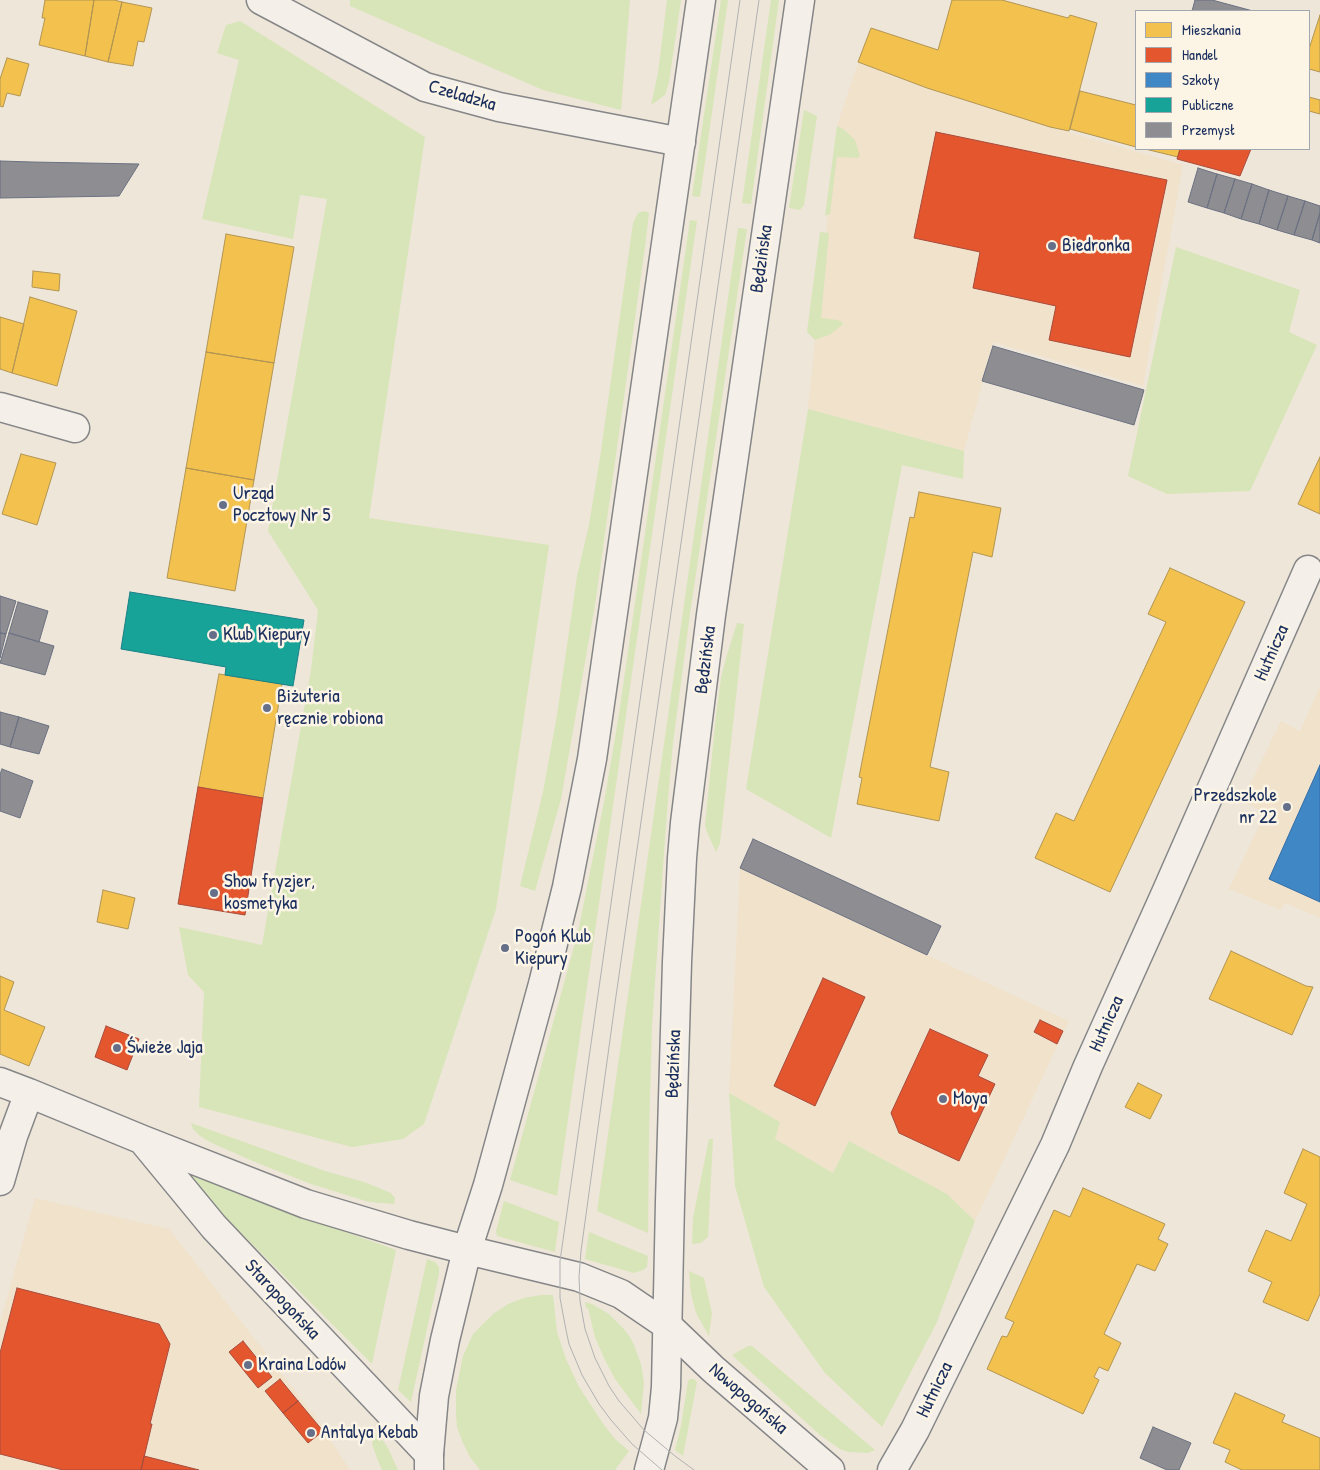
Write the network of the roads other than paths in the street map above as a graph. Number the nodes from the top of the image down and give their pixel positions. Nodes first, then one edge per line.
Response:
1 (261, 0) edge
2 (701, 0) edge
3 (800, 0) edge
4 (681, 142) junction
5 (0, 407) edge
6 (75, 428) dead end
7 (1308, 570) dead end
8 (0, 1082) edge
9 (29, 1093) junction
10 (142, 1140) junction
11 (0, 1181) edge
12 (466, 1250) junction
13 (668, 1326) junction
14 (435, 1465) edge
15 (649, 1470) edge
16 (830, 1470) edge
17 (892, 1470) edge

1 - 4 street, Czeladzka
2 - 4 street
3 - 13 street, Będzińska
4 - 12 street
5 - 6 street
7 - 17 street, Hutnicza
8 - 9 street, Staropogońska
9 - 10 street, Staropogońska
9 - 11 street
10 - 12 street, Staropogońska
10 - 14 street, Staropogońska
12 - 13 street, Nowopogońska
12 - 14 street
13 - 15 street, Będzińska
13 - 16 street, Nowopogońska

